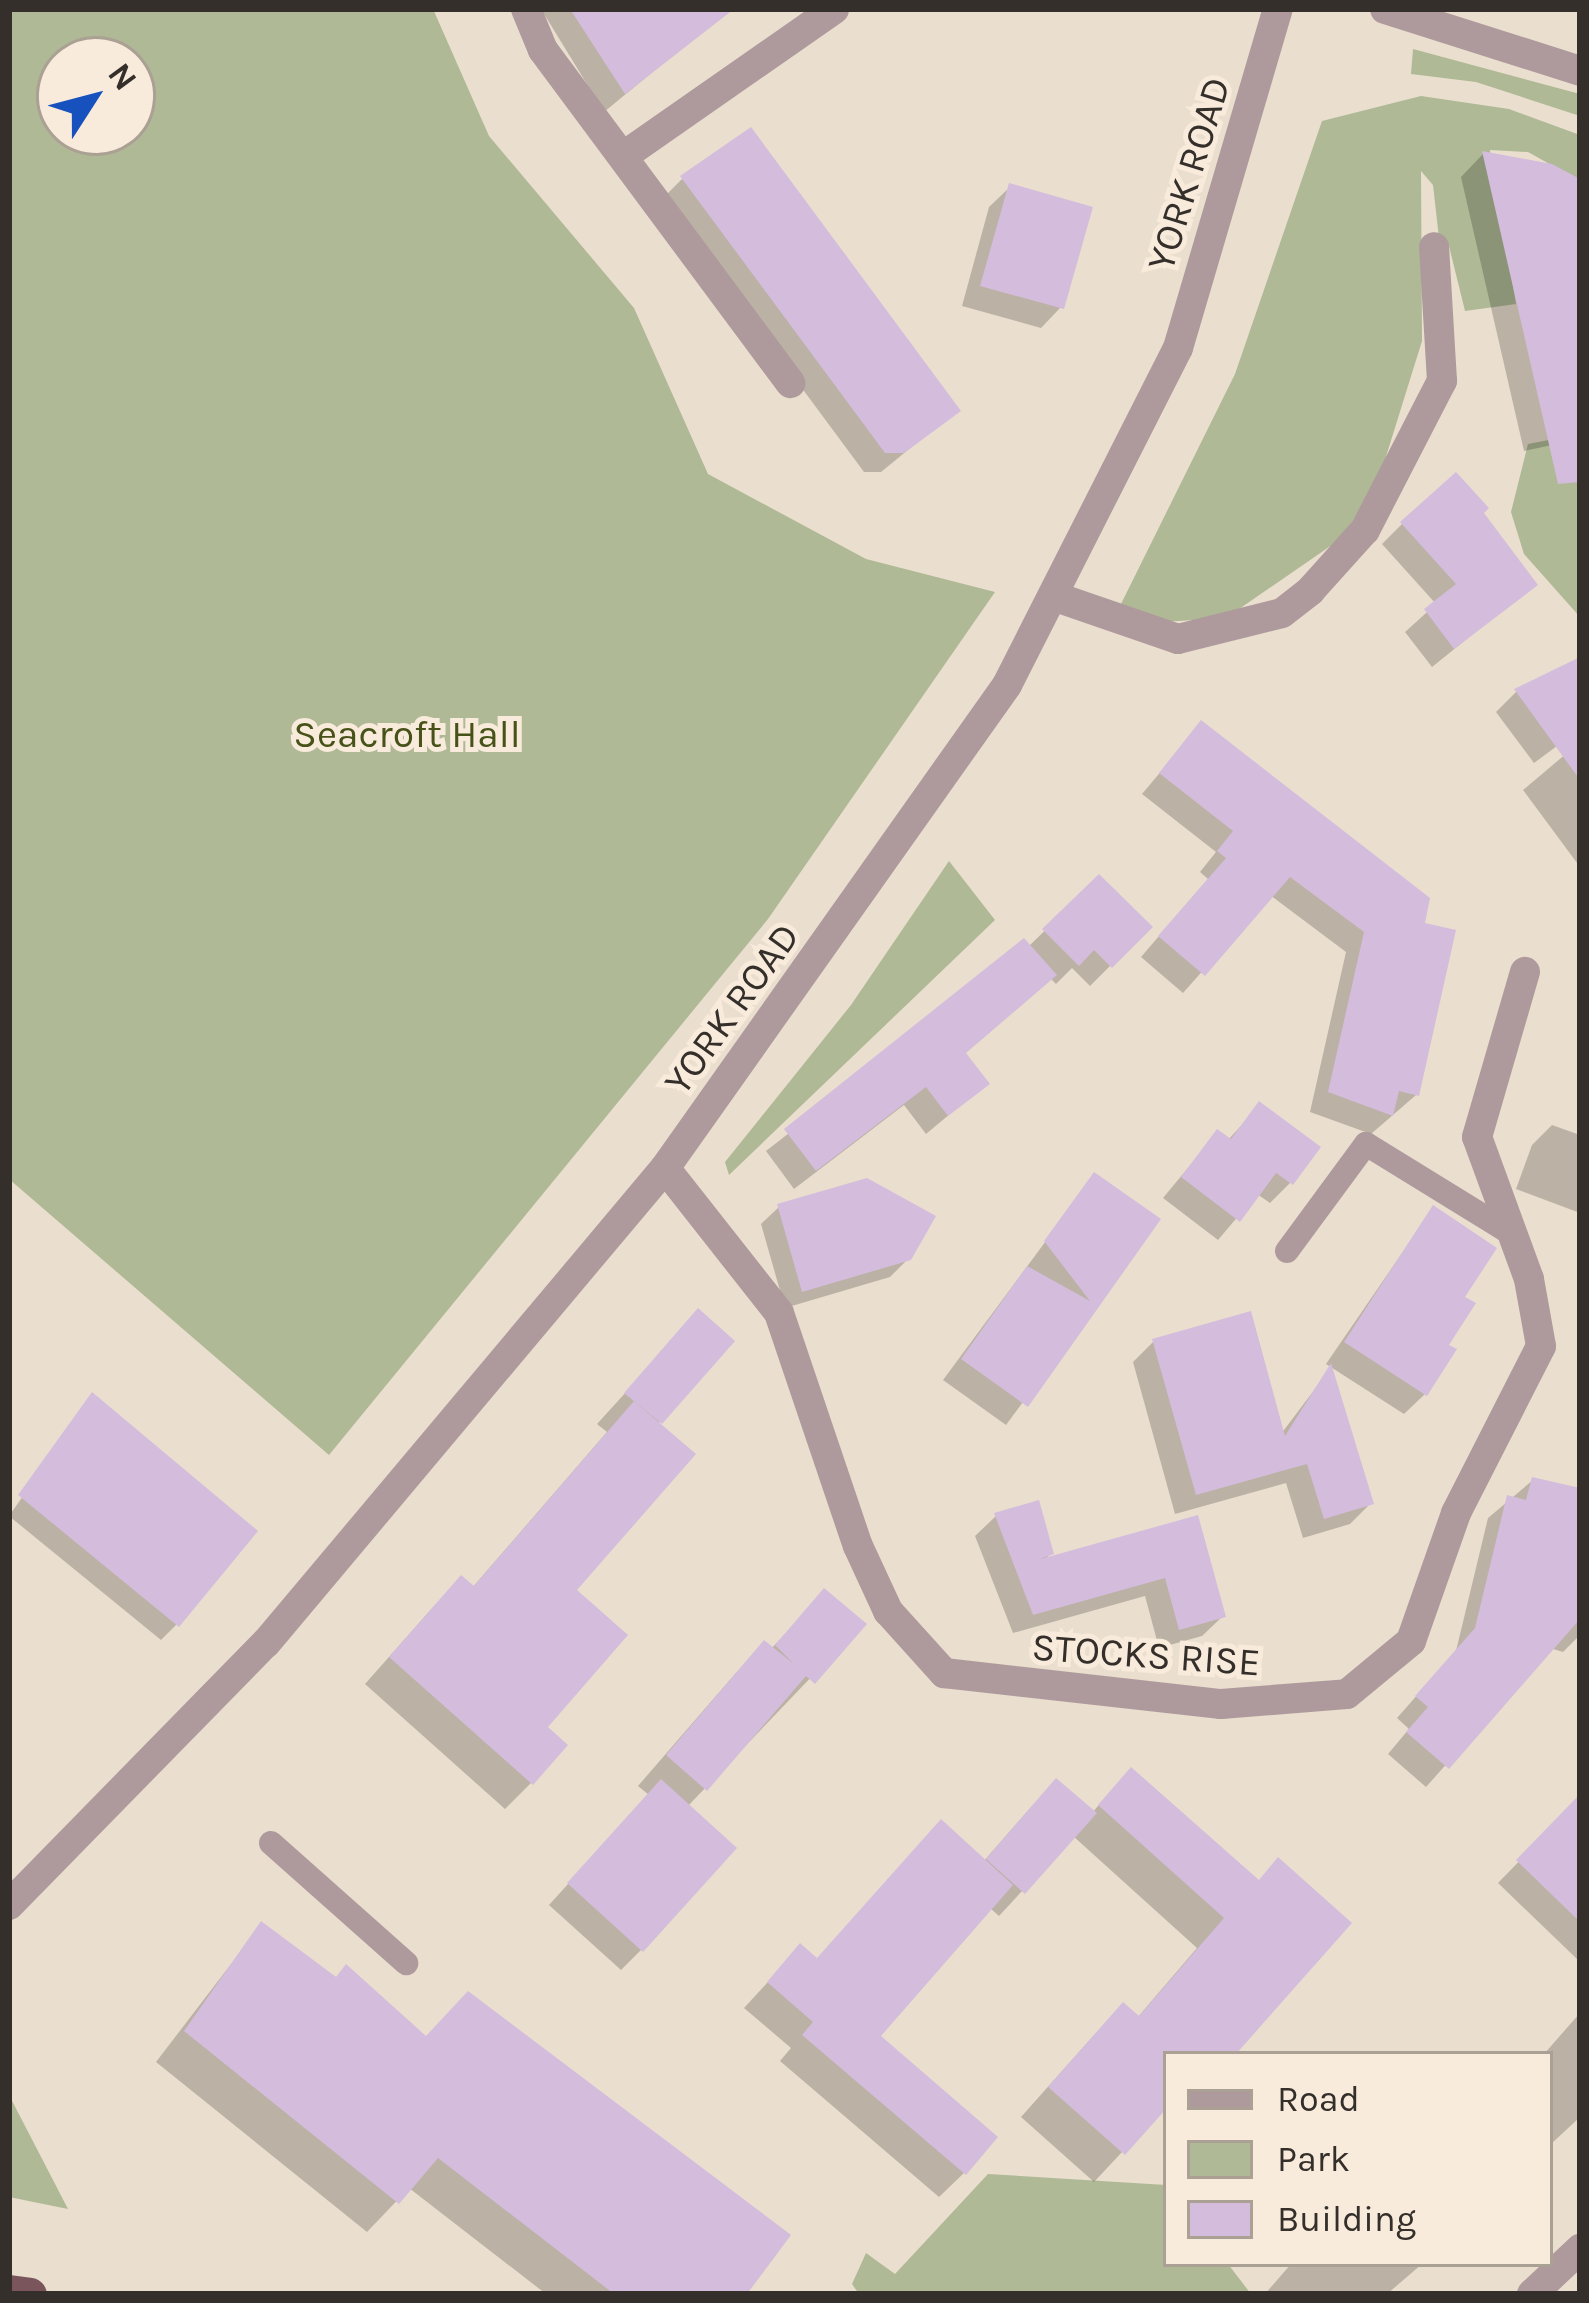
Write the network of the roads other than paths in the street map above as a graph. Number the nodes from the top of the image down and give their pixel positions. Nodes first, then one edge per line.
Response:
1 (526, 9) edge
2 (834, 9) edge
3 (1278, 9) edge
4 (1385, 9) edge
5 (1580, 71) edge
6 (625, 155) junction
7 (1434, 247) dead end
8 (790, 383) dead end
9 (1056, 597) junction
10 (1526, 972) dead end
11 (665, 1168) junction
12 (1514, 1234) junction
13 (1287, 1251) dead end
14 (271, 1843) dead end
15 (11, 1900) edge
16 (406, 1964) dead end
17 (1580, 2249) edge
18 (9, 2291) edge
19 (30, 2294) edge
20 (1532, 2294) edge

1 - 6 street
2 - 6 street
3 - 9 street, YORK ROAD
4 - 5 street
6 - 8 street
7 - 9 street
9 - 11 street, YORK ROAD
10 - 12 street, STOCKS RISE
11 - 12 street, STOCKS RISE
11 - 15 street, YORK ROAD
12 - 13 lane
14 - 16 lane
17 - 20 street
18 - 19 highway

